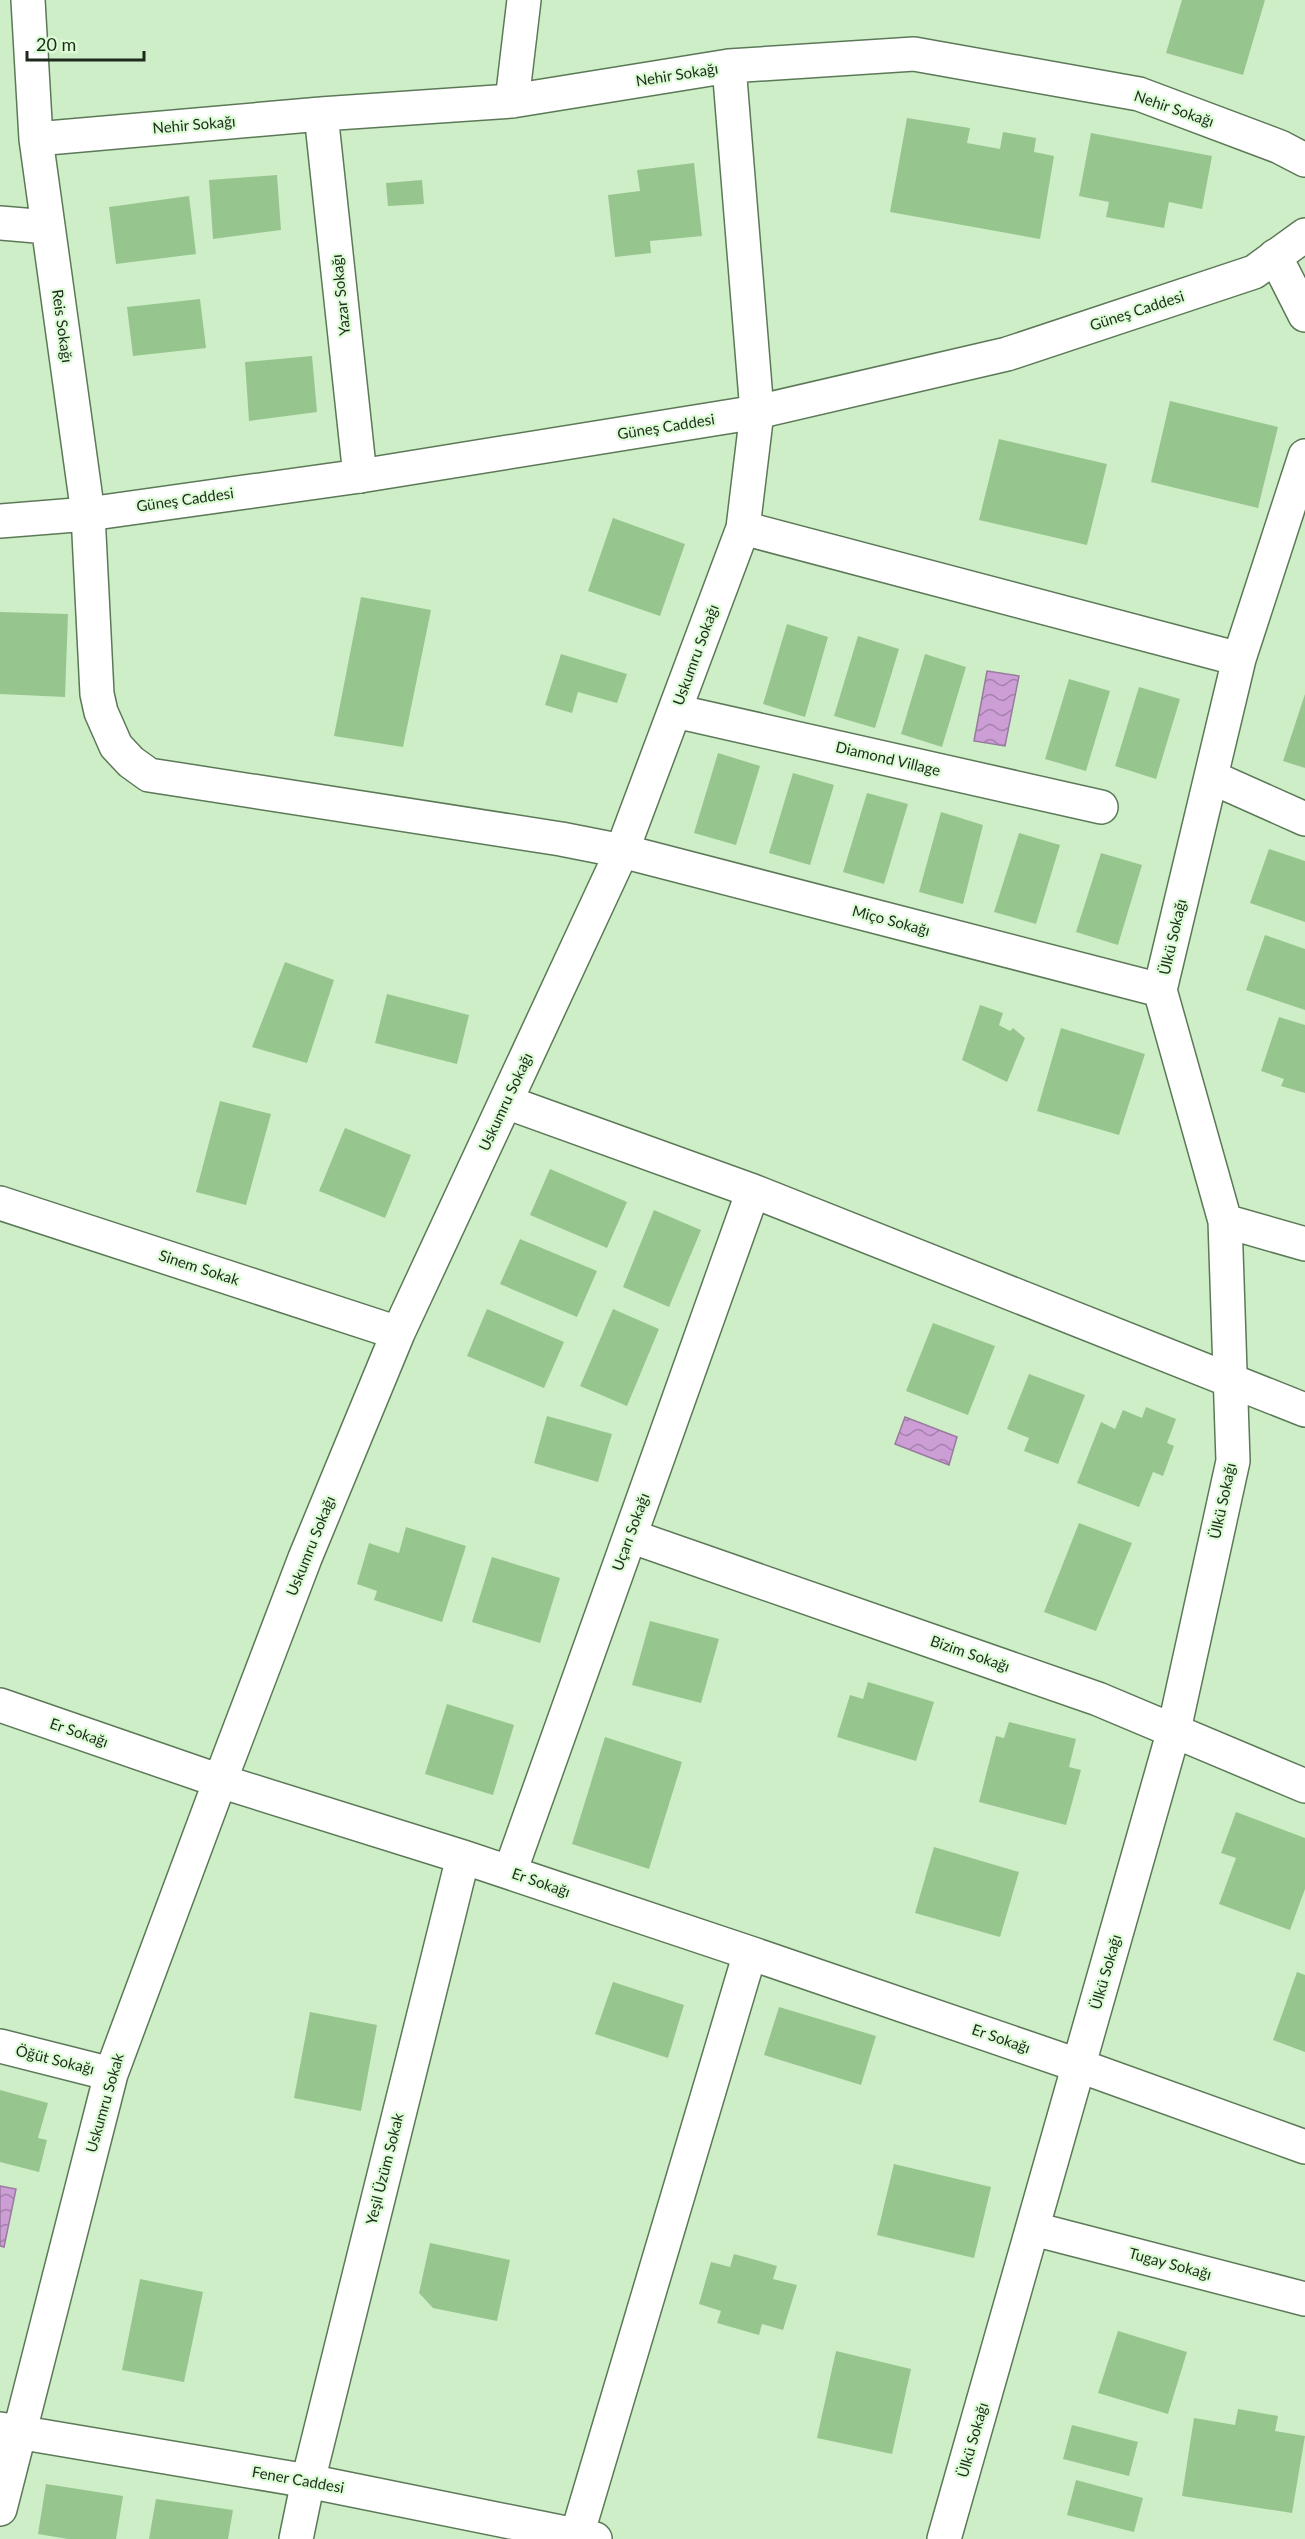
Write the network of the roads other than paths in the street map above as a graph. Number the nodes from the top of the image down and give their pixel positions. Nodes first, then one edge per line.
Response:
1 (28, 0) edge
2 (524, 0) edge
3 (729, 66) junction
4 (512, 101) junction
5 (321, 114) junction
6 (36, 139) junction
7 (1305, 160) edge
8 (0, 223) edge
9 (48, 227) junction
10 (1305, 235) edge
11 (1275, 256) junction
12 (1305, 315) edge
13 (757, 412) junction
14 (1305, 456) edge
15 (360, 476) junction
16 (88, 514) junction
17 (0, 521) edge
18 (743, 528) junction
19 (1239, 659) junction
20 (675, 711) junction
21 (1211, 777) junction
22 (1101, 807) dead end
23 (1305, 819) edge
24 (622, 851) junction
25 (1160, 990) junction
26 (506, 1102) junction
27 (753, 1191) junction
28 (0, 1203) edge
29 (1225, 1221) junction
30 (1305, 1244) edge
31 (398, 1333) junction
32 (1230, 1380) junction
33 (1305, 1410) edge
34 (630, 1536) junction
35 (0, 1705) edge
36 (1174, 1730) junction
37 (220, 1781) junction
38 (1305, 1786) edge
39 (463, 1857) junction
40 (510, 1872) junction
41 (750, 1953) junction
42 (0, 2046) edge
43 (1080, 2066) junction
44 (111, 2074) junction
45 (1305, 2147) edge
46 (1034, 2229) junction
47 (1305, 2299) edge
48 (9, 2431) edge
49 (308, 2481) junction
50 (0, 2509) edge
51 (586, 2537) edge
52 (296, 2539) edge
53 (945, 2539) edge

1 - 6 street, Reis Sokağı
2 - 4 street
3 - 4 street, Nehir Sokağı
3 - 7 street, Nehir Sokağı
3 - 13 street, Uskumru Sokağı
4 - 5 street, Nehir Sokağı
5 - 6 street, Nehir Sokağı
5 - 15 street, Yazar Sokağı
6 - 9 street, Reis Sokağı
8 - 9 street
9 - 16 street, Reis Sokağı
10 - 11 street, Güneş Caddesi
11 - 12 street
11 - 13 street, Güneş Caddesi
13 - 15 street, Güneş Caddesi
13 - 18 street, Uskumru Sokağı
14 - 19 street, Ülkü Sokağı
15 - 16 street, Güneş Caddesi
16 - 17 street, Güneş Caddesi
16 - 24 street, Reis Sokağı
18 - 19 street
18 - 20 street, Uskumru Sokağı
19 - 21 street, Ülkü Sokağı
20 - 22 street, Diamond Village
20 - 24 street, Uskumru Sokağı
21 - 23 street
21 - 25 street, Ülkü Sokağı
24 - 25 street, Miço Sokağı
24 - 26 street, Uskumru Sokağı
25 - 29 street, Ülkü Sokağı
26 - 27 street
26 - 31 street, Uskumru Sokağı
27 - 32 street
27 - 34 street, Uçarı Sokağı
28 - 31 street, Sinem Sokak
29 - 30 street
29 - 32 street, Ülkü Sokağı
31 - 37 street, Uskumru Sokağı
32 - 33 street
32 - 36 street, Ülkü Sokağı
34 - 36 street, Bizim Sokağı
34 - 40 street, Uçarı Sokağı
35 - 37 street, Er Sokağı
36 - 38 street, Bizim Sokağı
36 - 43 street, Ülkü Sokağı
37 - 39 street, Er Sokağı
37 - 44 street, Uskumru Sokak
39 - 40 street, Er Sokağı
39 - 49 street, Yeşil Üzüm Sokak
40 - 41 street, Er Sokağı
41 - 43 street, Er Sokağı
41 - 51 street
42 - 44 street, Öğüt Sokağı
43 - 45 street, Er Sokağı
43 - 46 street, Ülkü Sokağı
44 - 48 street, Uskumru Sokak
46 - 47 street, Tugay Sokağı
46 - 53 street, Ülkü Sokağı
48 - 49 street, Fener Caddesi
48 - 50 street, Uskumru Sokak
49 - 51 street, Fener Caddesi
49 - 52 street, Yeşil Üzüm Sokak

